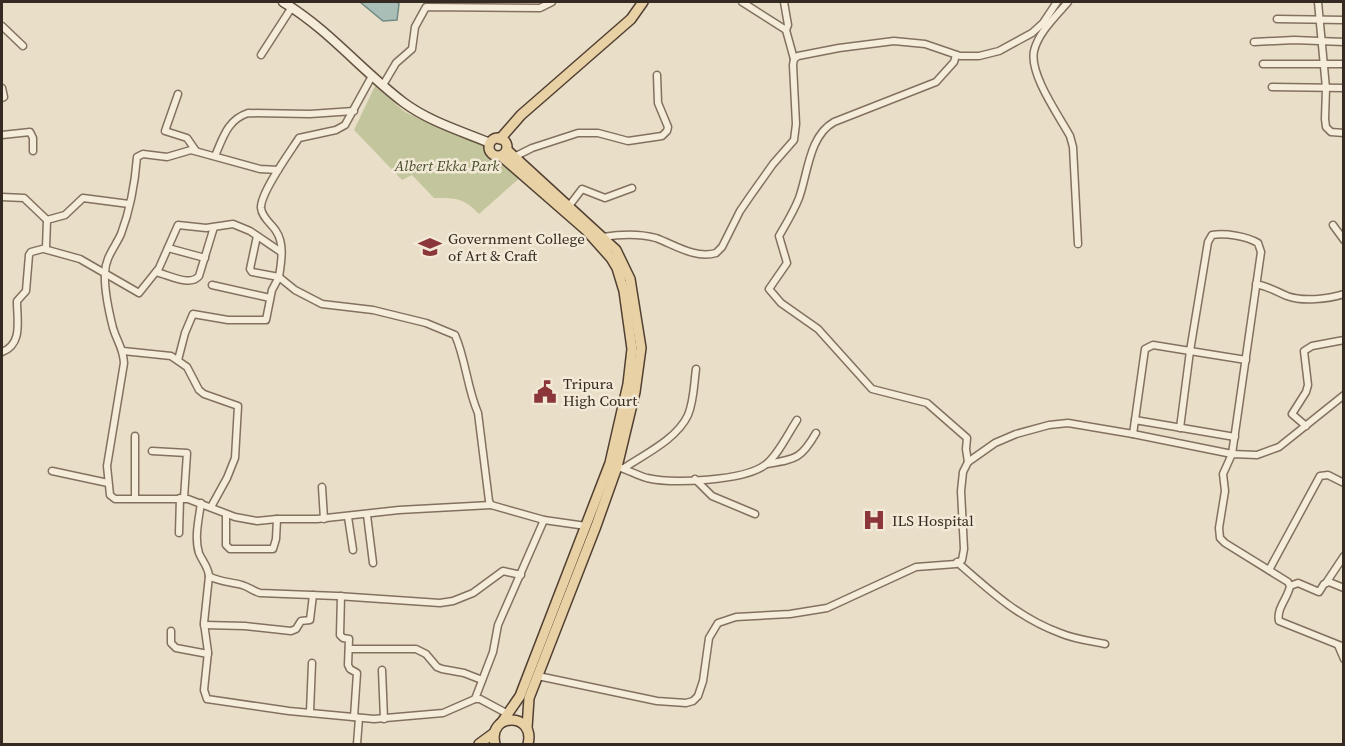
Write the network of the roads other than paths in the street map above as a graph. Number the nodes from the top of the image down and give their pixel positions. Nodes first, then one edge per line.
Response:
1 (283, 2) edge
2 (552, 2) edge
3 (644, 2) edge
4 (742, 2) edge
5 (784, 2) edge
6 (1057, 2) edge
7 (1068, 2) edge
8 (1318, 2) edge
9 (292, 7) junction
10 (1277, 19) dead end
11 (1320, 20) junction
12 (1344, 20) edge
13 (2, 26) edge
14 (786, 30) junction
15 (1254, 42) dead end
16 (1322, 42) junction
17 (1344, 42) edge
18 (23, 46) dead end
19 (261, 55) dead end
20 (956, 55) junction
21 (794, 59) junction
22 (1323, 63) junction
23 (1263, 64) dead end
24 (1344, 64) edge
25 (372, 75) junction
26 (657, 75) dead end
27 (383, 85) junction
28 (1272, 87) dead end
29 (2, 88) edge
30 (1326, 88) junction
31 (1344, 88) edge
32 (178, 94) dead end
33 (2, 98) edge
34 (354, 111) junction
35 (1344, 133) edge
36 (2, 135) edge
37 (500, 139) junction
38 (490, 144) junction
39 (33, 151) dead end
40 (196, 151) junction
41 (507, 154) junction
42 (215, 156) junction
43 (278, 170) junction
44 (632, 188) dead end
45 (2, 197) edge
46 (129, 204) junction
47 (569, 206) junction
48 (47, 220) junction
49 (1333, 225) dead end
50 (214, 227) junction
51 (256, 236) junction
52 (603, 237) junction
53 (1344, 240) edge
54 (1078, 244) dead end
55 (168, 248) junction
56 (44, 249) junction
57 (281, 252) junction
58 (205, 258) junction
59 (156, 272) junction
60 (105, 273) junction
61 (279, 277) junction
62 (1256, 284) junction
63 (212, 285) dead end
64 (1344, 294) edge
65 (270, 298) junction
66 (1344, 340) edge
67 (123, 351) junction
68 (1190, 351) junction
69 (2, 352) edge
70 (178, 360) junction
71 (1246, 360) junction
72 (696, 369) dead end
73 (1344, 395) edge
74 (797, 420) dead end
75 (1135, 420) junction
76 (1306, 426) junction
77 (1180, 428) junction
78 (816, 433) dead end
79 (1133, 434) junction
80 (135, 436) dead end
81 (1235, 437) junction
82 (152, 452) dead end
83 (1232, 454) junction
84 (968, 462) junction
85 (768, 464) junction
86 (620, 467) junction
87 (52, 471) dead end
88 (695, 479) junction
89 (108, 483) junction
90 (1344, 483) edge
91 (322, 487) dead end
92 (135, 498) junction
93 (182, 498) junction
94 (201, 503) junction
95 (491, 505) junction
96 (211, 507) junction
97 (226, 514) junction
98 (755, 514) dead end
99 (367, 515) junction
100 (348, 517) junction
101 (278, 519) junction
102 (324, 519) junction
103 (544, 520) junction
104 (586, 526) junction
105 (179, 533) dead end
106 (353, 550) dead end
107 (1344, 556) edge
108 (957, 562) junction
109 (373, 563) dead end
110 (1269, 570) junction
111 (521, 575) junction
112 (209, 576) junction
113 (1326, 583) junction
114 (1290, 586) junction
115 (1344, 588) edge
116 (313, 594) junction
117 (341, 596) junction
118 (204, 626) junction
119 (171, 631) dead end
120 (1105, 644) dead end
121 (1341, 646) edge
122 (350, 649) junction
123 (208, 654) junction
124 (1344, 659) edge
125 (312, 663) dead end
126 (382, 670) dead end
127 (538, 676) junction
128 (482, 680) junction
129 (475, 699) junction
130 (310, 712) junction
131 (357, 717) junction
132 (505, 718) junction
133 (384, 719) junction
134 (527, 728) junction
135 (494, 733) junction
136 (357, 744) edge
137 (479, 744) edge
138 (495, 744) edge
139 (528, 744) edge

1 - 9 street
2 - 27 street
3 - 37 main road
4 - 14 street
5 - 14 street
6 - 20 street
7 - 54 street
8 - 11 street
9 - 19 street
9 - 25 street
10 - 11 street
11 - 12 street
11 - 16 street
13 - 18 street
14 - 21 street
15 - 16 street
16 - 17 street
16 - 22 street
20 - 21 street
20 - 84 street
21 - 52 street
22 - 23 street
22 - 24 street
22 - 30 street
25 - 27 street
25 - 34 street
26 - 41 street
27 - 38 street
28 - 30 street
29 - 33 street
30 - 31 street
30 - 35 street
32 - 40 street
34 - 42 street
34 - 43 street
36 - 39 street
37 - 38 main road
37 - 41 main road
38 - 41 main road
40 - 42 street
40 - 46 street
41 - 47 main road
41 - 104 main road
42 - 43 street
43 - 57 street
44 - 47 street
45 - 48 street
46 - 48 street
46 - 60 street
47 - 52 main road
48 - 56 street
49 - 53 street
50 - 51 street
50 - 55 street
50 - 58 street
51 - 57 street
51 - 61 street
52 - 86 main road
55 - 58 street
55 - 59 street
56 - 60 street
56 - 69 street
57 - 61 street
58 - 59 street
59 - 60 street
60 - 67 street
61 - 65 street
61 - 95 street
62 - 64 street
62 - 68 street
62 - 71 street
63 - 65 street
65 - 70 street
66 - 76 street
67 - 70 street
67 - 89 street
68 - 71 street
68 - 75 street
68 - 77 street
70 - 96 street
71 - 81 street
72 - 86 street
73 - 76 street
74 - 85 street
75 - 77 street
75 - 79 street
76 - 83 street
77 - 81 street
78 - 85 street
79 - 83 street
79 - 84 street
80 - 92 street
81 - 83 street
82 - 93 street
83 - 110 street
84 - 108 street
85 - 88 street
86 - 88 street
86 - 127 main road
87 - 89 street
88 - 98 street
89 - 92 street
90 - 110 street
91 - 102 street
92 - 93 street
93 - 94 street
93 - 105 street
94 - 96 street
94 - 112 street
95 - 99 street
95 - 103 street
96 - 97 street
97 - 101 street
97 - 101 street
99 - 100 street
99 - 109 street
100 - 102 street
100 - 106 street
101 - 102 street
103 - 104 street
103 - 111 street
104 - 132 main road
107 - 113 street
108 - 120 street
108 - 127 street
110 - 114 street
111 - 117 street
111 - 128 street
112 - 116 street
112 - 118 street
113 - 114 street
113 - 115 street
114 - 121 street
116 - 117 street
116 - 118 street
117 - 122 street
118 - 123 street
119 - 123 street
121 - 124 street
122 - 128 street
122 - 131 street
123 - 130 street
125 - 130 street
126 - 133 street
127 - 134 main road
128 - 129 street
129 - 132 street
129 - 133 street
130 - 131 street
131 - 133 street
131 - 136 street
132 - 134 main road
132 - 135 main road
134 - 139 main road
135 - 137 main road
135 - 138 main road

